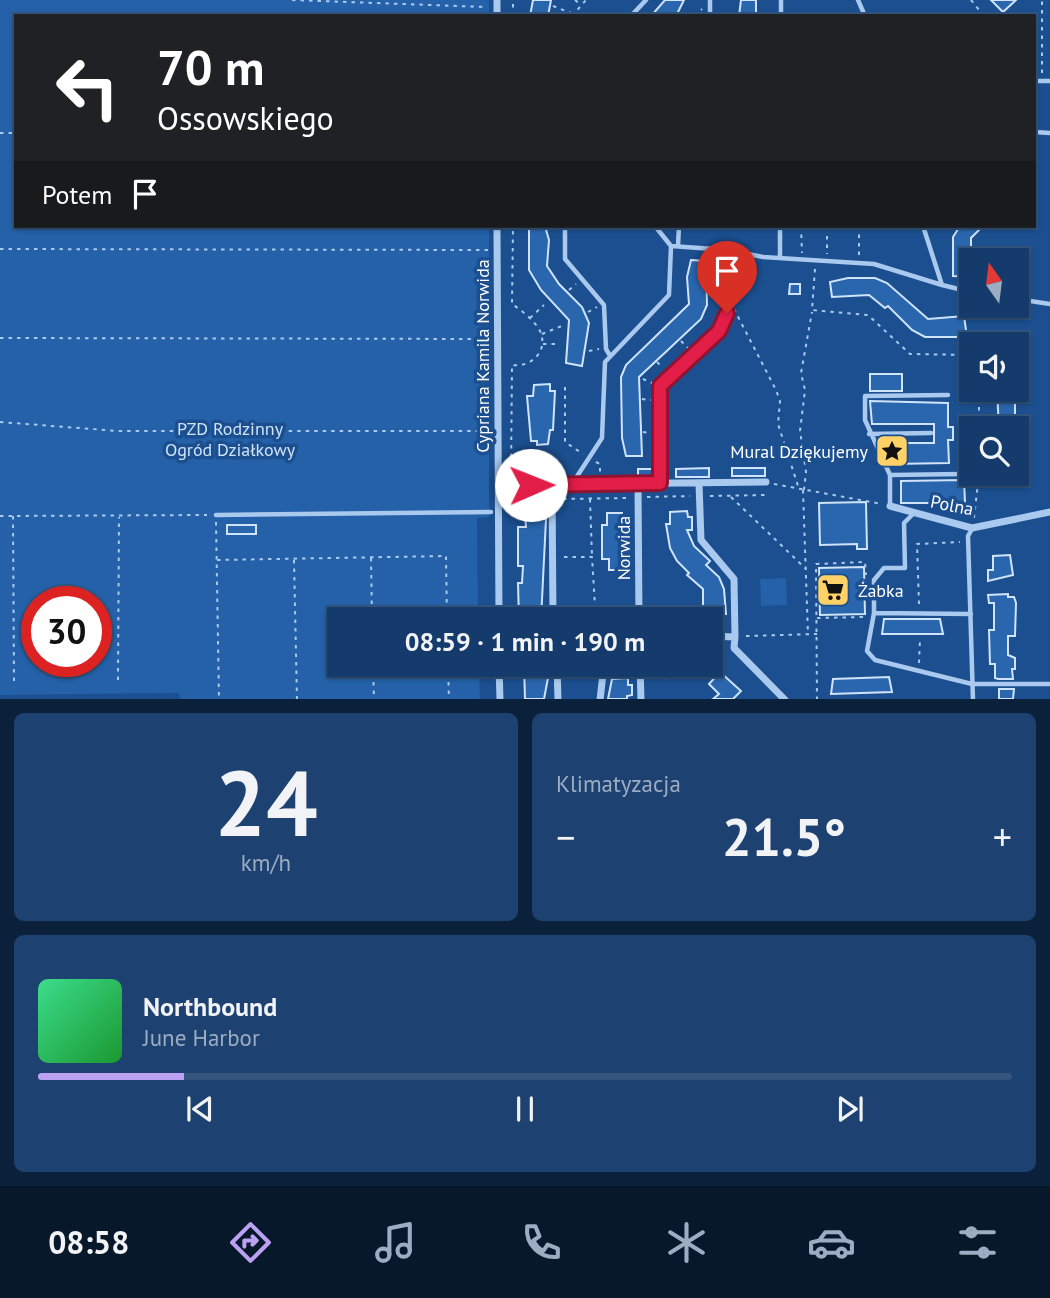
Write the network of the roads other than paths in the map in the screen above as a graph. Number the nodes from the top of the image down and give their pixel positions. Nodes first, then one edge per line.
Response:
1 (646, 0) edge
2 (633, 14) edge
3 (497, 228) edge
4 (565, 228) edge
5 (657, 228) edge
6 (679, 228) edge
7 (780, 228) edge
8 (924, 228) edge
9 (671, 246) junction
10 (678, 246) junction
11 (728, 250) junction
12 (780, 258) junction
13 (942, 285) junction
14 (959, 289) edge
15 (1029, 301) edge
16 (1050, 304) edge
17 (609, 354) junction
18 (948, 395) dead end
19 (931, 433) dead end
20 (869, 434) junction
21 (959, 474) edge
22 (890, 475) junction
23 (766, 482) road end
24 (660, 483) junction
25 (699, 483) junction
26 (572, 484) junction
27 (638, 484) junction
28 (499, 485) junction
29 (552, 485) junction
30 (890, 506) joint
31 (491, 512) dead end
32 (1050, 512) edge
33 (913, 514) junction
34 (216, 515) road end
35 (972, 528) junction
36 (499, 607) edge
37 (553, 607) edge
38 (639, 607) edge
39 (874, 613) junction
40 (971, 614) junction
41 (723, 636) edge
42 (735, 636) junction
43 (499, 677) edge
44 (557, 677) edge
45 (603, 677) edge
46 (640, 677) edge
47 (972, 684) junction
48 (1050, 684) edge
49 (500, 699) edge
50 (558, 699) edge
51 (600, 699) edge
52 (641, 699) edge
53 (785, 699) edge
54 (973, 699) edge

1 - 2 lane
3 - 28 street, Cypriana Kamila Norwida
4 - 17 lane
5 - 9 lane
6 - 10 lane
7 - 12 lane
8 - 13 lane
9 - 10 lane
9 - 17 lane
10 - 11 lane
11 - 12 lane
11 - 24 lane
12 - 13 lane
13 - 14 lane
15 - 16 lane
17 - 26 lane
18 - 20 lane
19 - 20 lane
20 - 22 lane
21 - 22 lane
22 - 30 lane
23 - 25 street
24 - 25 street
24 - 27 street
25 - 42 street
26 - 27 street
26 - 29 street
27 - 38 street, Norwida
28 - 29 street
28 - 36 street, Cypriana Kamila Norwida
29 - 37 street
30 - 33 street, Polna
31 - 34 lane
32 - 35 street, Polna
33 - 35 street, Polna
33 - 39 lane
35 - 40 lane
39 - 40 lane
39 - 47 lane
40 - 47 lane
41 - 42 street
42 - 53 street
43 - 49 street
44 - 50 street
45 - 51 street
46 - 52 street
47 - 48 lane
47 - 54 lane

